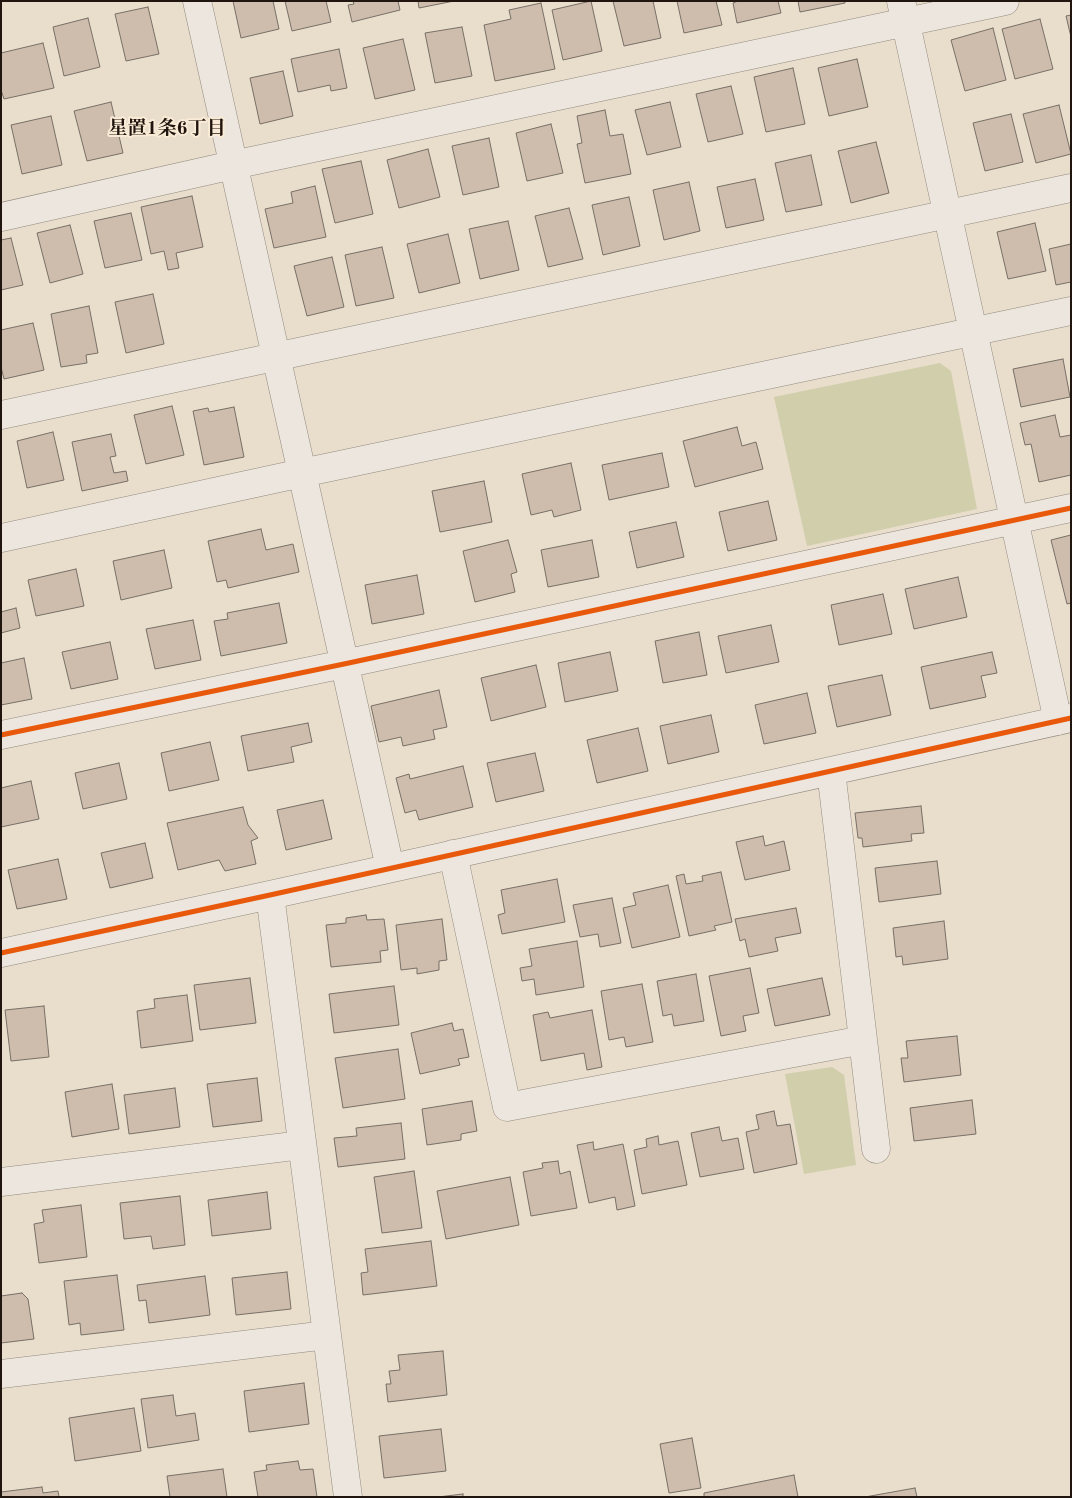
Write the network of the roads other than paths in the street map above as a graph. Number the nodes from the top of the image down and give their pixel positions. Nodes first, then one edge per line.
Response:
1 (197, 1) edge
2 (1005, 1) edge
3 (904, 12) edge
4 (234, 165) junction
5 (1071, 188) edge
6 (948, 213) junction
7 (1, 217) edge
8 (1071, 311) edge
9 (973, 332) junction
10 (276, 357) junction
11 (1, 415) edge
12 (302, 473) junction
13 (1071, 508) edge
14 (1013, 520) junction
15 (1, 538) edge
16 (344, 664) junction
17 (1064, 719) edge
18 (1, 735) edge
19 (831, 771) junction
20 (453, 854) junction
21 (390, 868) junction
22 (270, 895) junction
23 (1, 953) edge
24 (863, 1040) junction
25 (302, 1145) junction
26 (876, 1150) dead end
27 (1, 1182) edge
28 (327, 1335) junction
29 (1, 1374) edge
30 (348, 1497) edge

1 - 4 street
2 - 3 street
3 - 4 street
3 - 6 street
4 - 7 street
4 - 10 street
5 - 6 street
6 - 9 street
6 - 10 street
8 - 9 street
9 - 12 street
9 - 14 street
10 - 11 street
10 - 12 street
12 - 15 street
12 - 16 street
13 - 14 street
14 - 16 street
14 - 17 street
16 - 18 street
16 - 21 street
17 - 19 street
19 - 20 street
19 - 24 street
20 - 21 street
20 - 24 street
21 - 22 street
22 - 23 street
22 - 25 street
24 - 26 street
25 - 27 street
25 - 28 street
28 - 29 street
28 - 30 street

